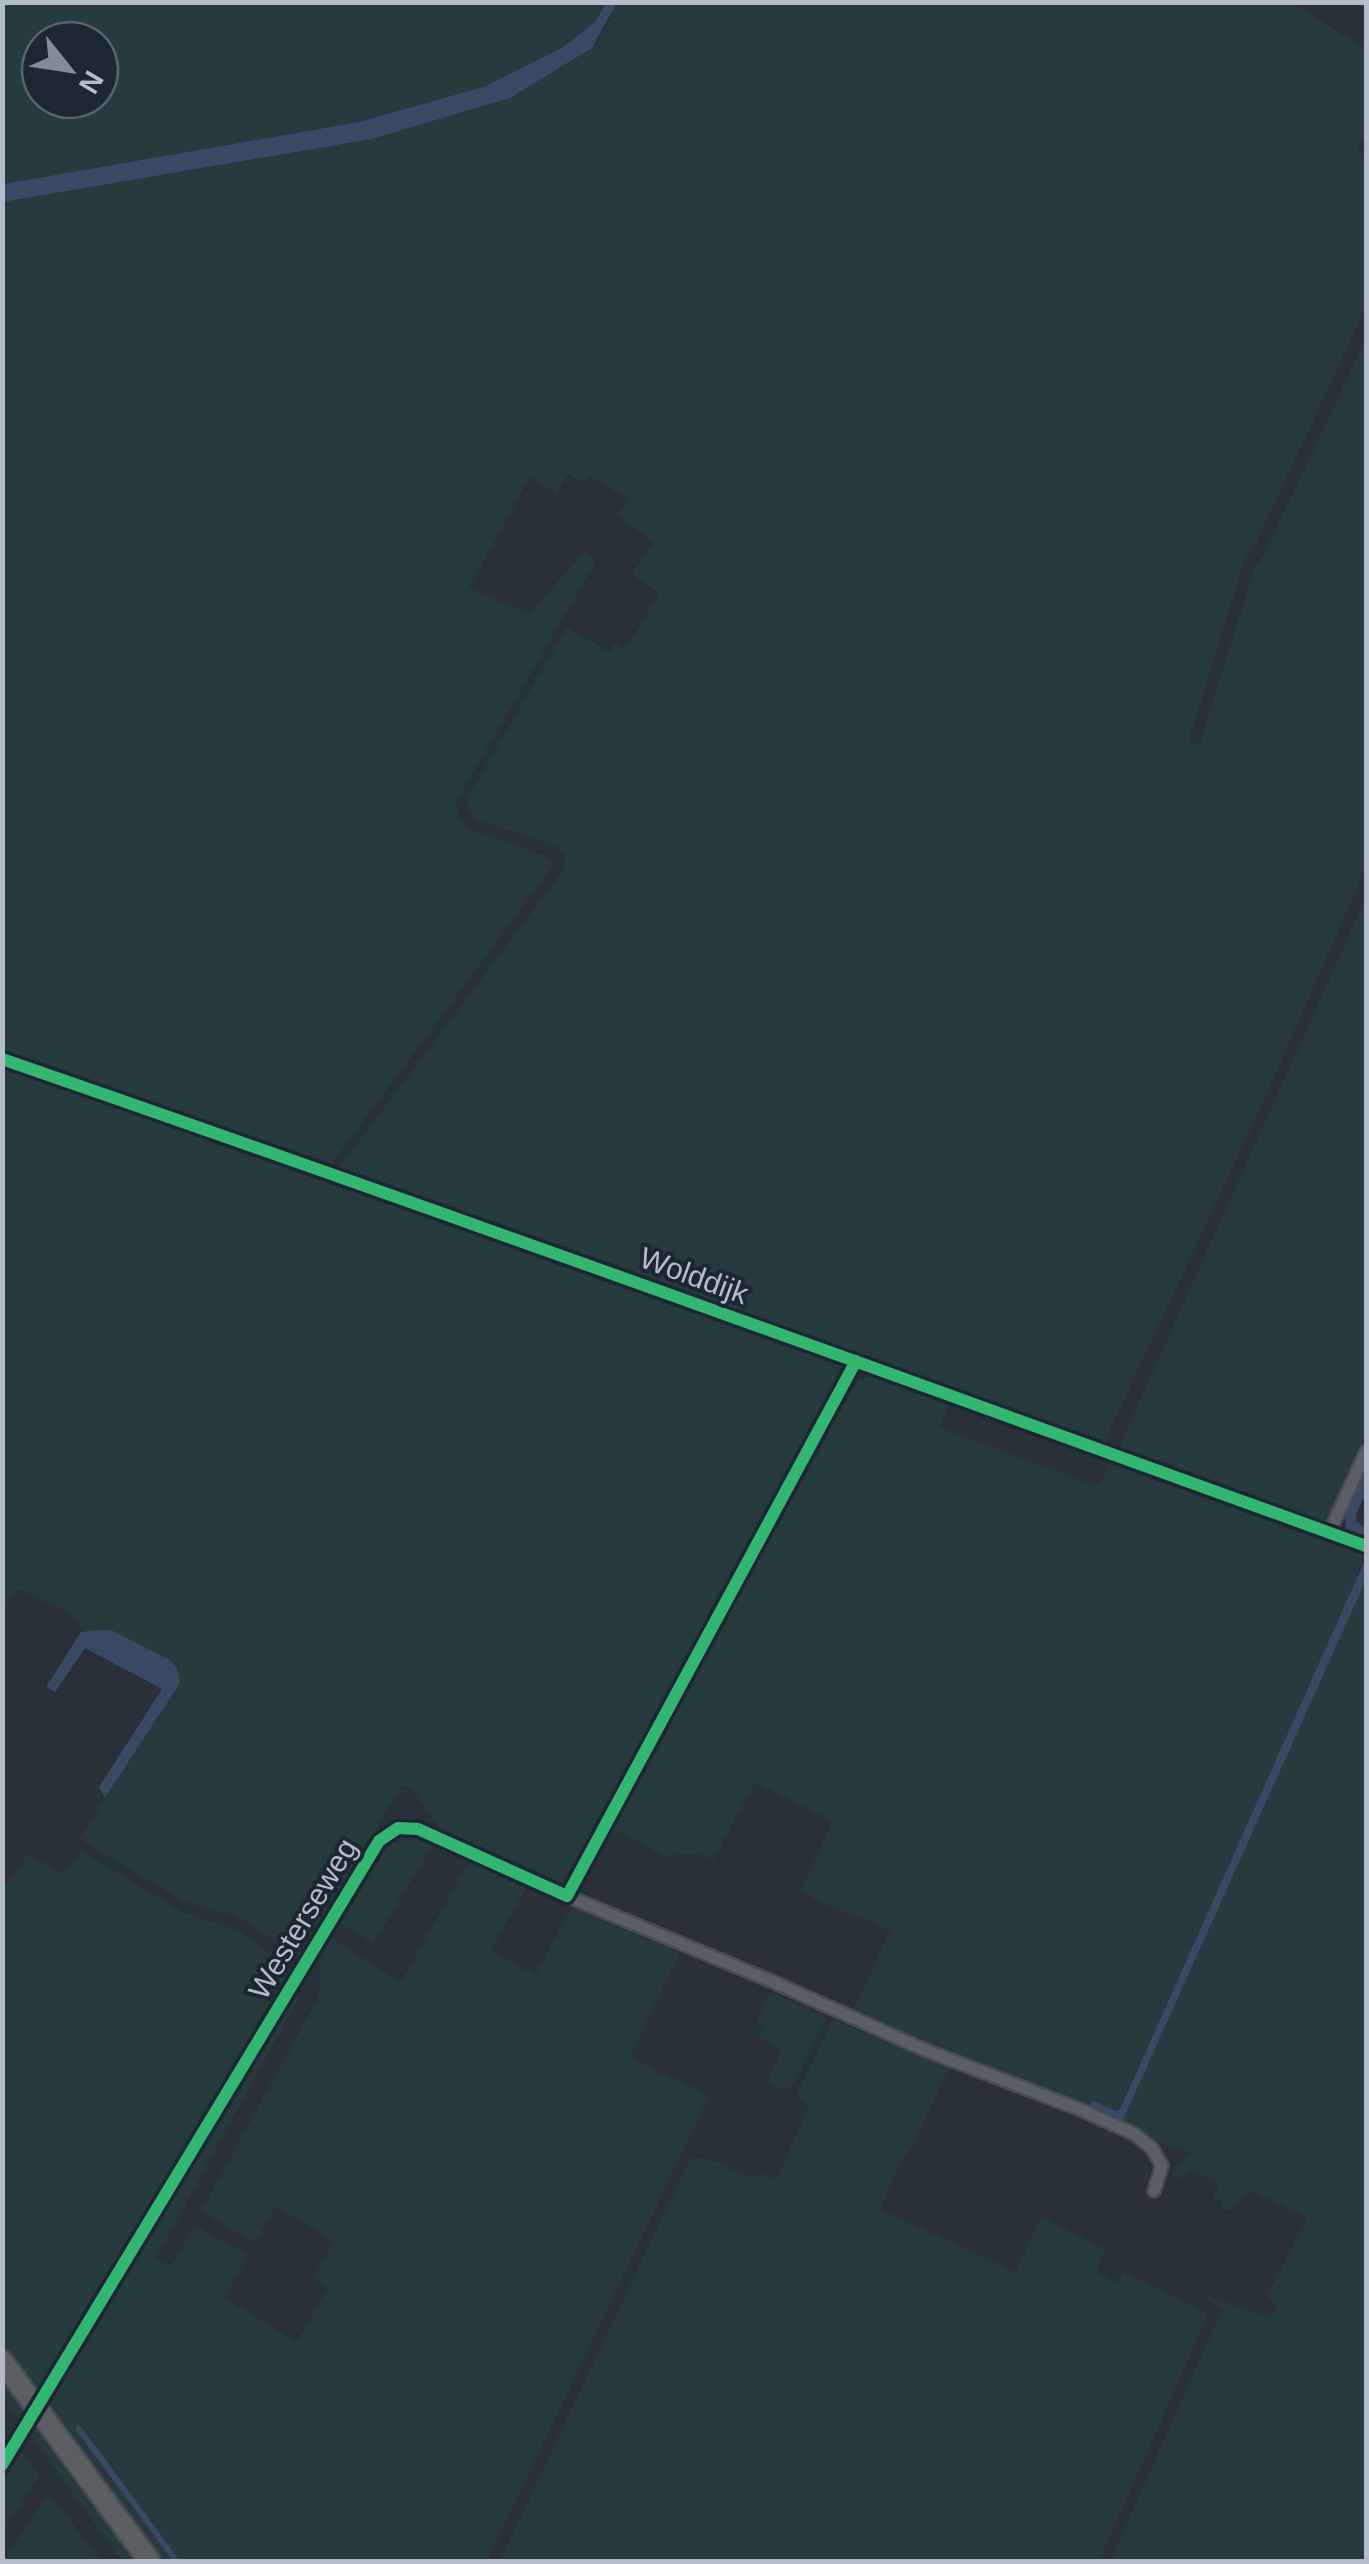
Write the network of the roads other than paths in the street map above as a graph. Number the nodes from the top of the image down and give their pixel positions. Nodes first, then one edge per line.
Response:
1 (2, 1059) edge
2 (856, 1361) junction
3 (1366, 1452) edge
4 (1330, 1532) junction
5 (1366, 1546) edge
6 (567, 1896) junction
7 (1154, 2191) dead end
8 (2, 2361) edge
9 (5, 2461) edge
10 (150, 2562) edge

1 - 2 street, Wolddijk
2 - 4 street, Wolddijk
2 - 6 street
3 - 4 street
4 - 5 street, Wolddijk
6 - 7 street, Westerseweg
6 - 9 street, Westerseweg, bridge
8 - 10 highway

